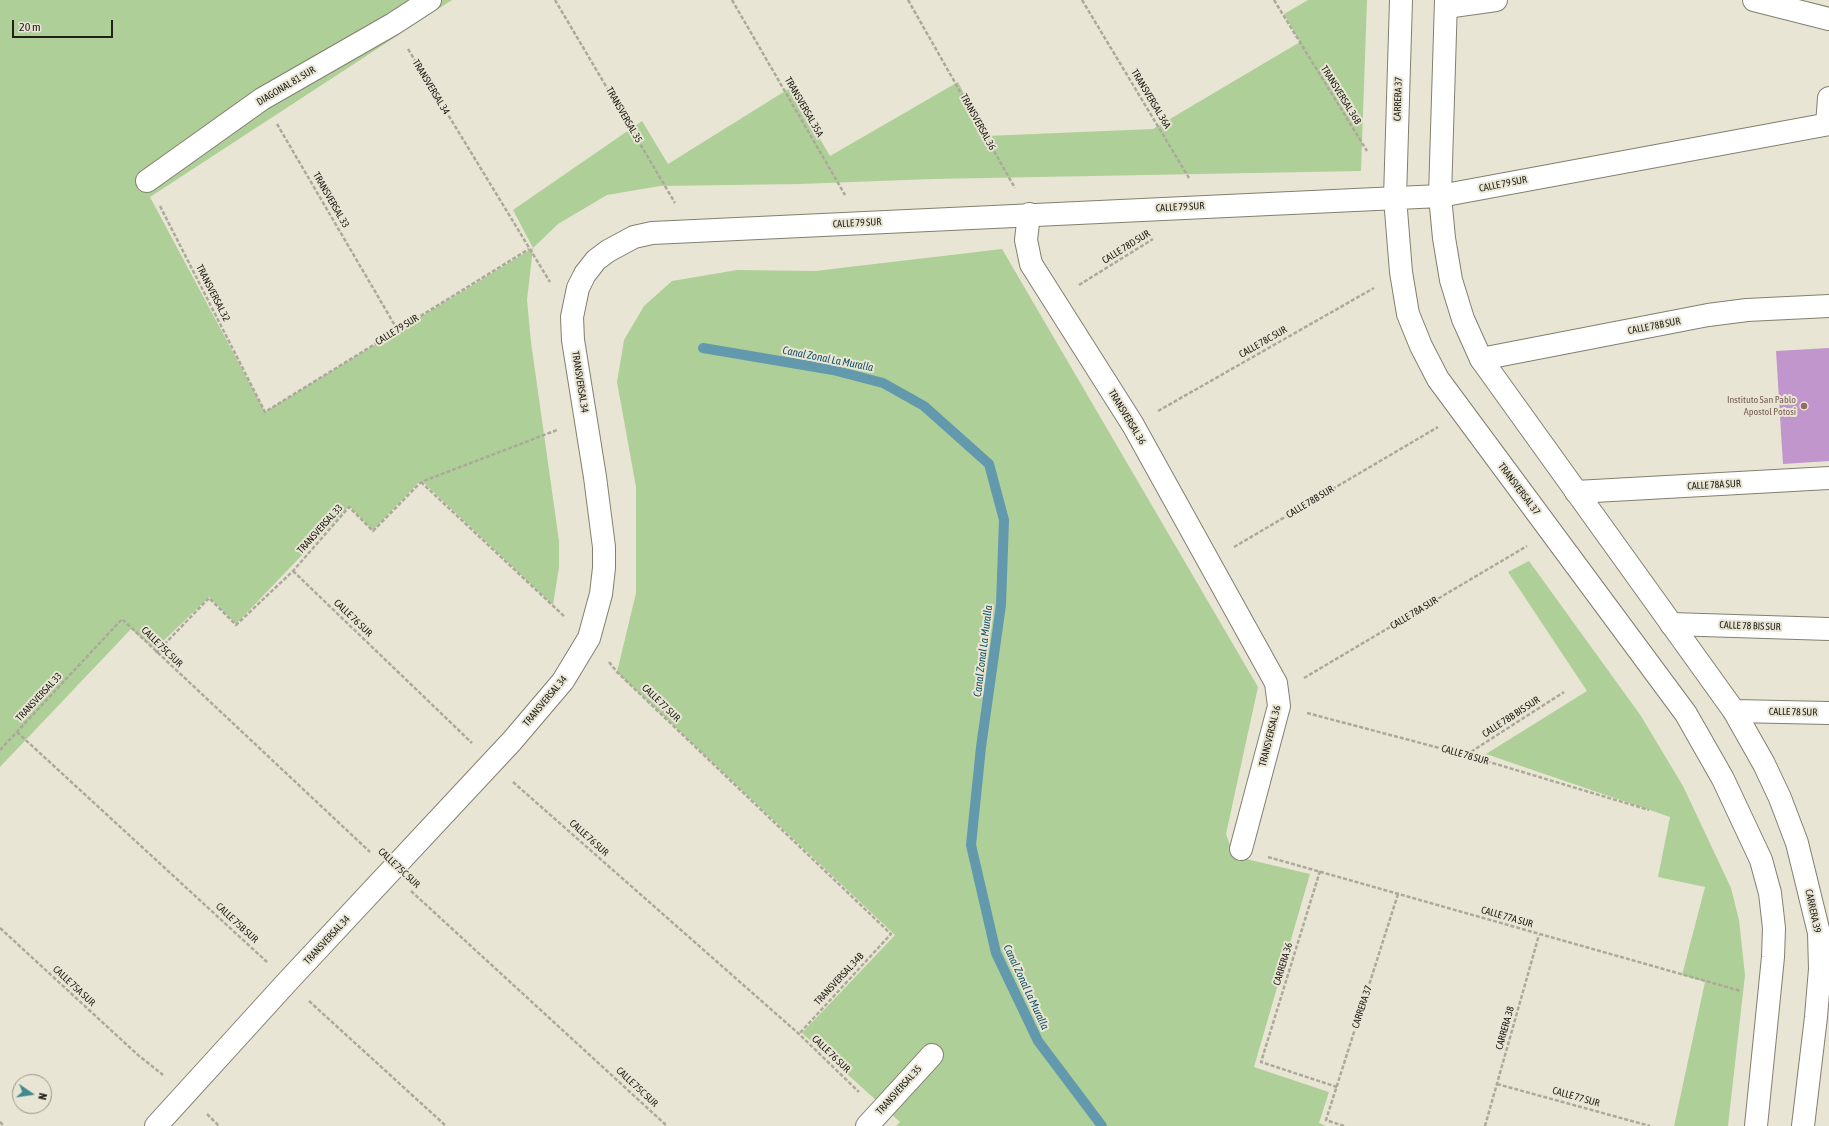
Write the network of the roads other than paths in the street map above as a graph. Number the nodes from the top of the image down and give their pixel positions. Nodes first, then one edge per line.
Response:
1 (430, 0) edge
2 (1401, 0) edge
3 (1496, 0) edge
4 (1754, 0) edge
5 (1446, 3) edge
6 (1829, 19) edge
7 (1829, 98) edge
8 (1828, 124) edge
9 (147, 181) road end
10 (1440, 196) junction
11 (1395, 198) junction
12 (1029, 214) junction
13 (1829, 306) edge
14 (572, 317) joint
15 (1481, 360) junction
16 (1829, 478) edge
17 (1576, 492) junction
18 (1671, 624) junction
19 (1829, 629) edge
20 (1734, 711) junction
21 (1829, 713) edge
22 (1241, 850) road end
23 (1829, 999) edge
24 (1816, 1017) junction
25 (932, 1055) dead end
26 (874, 1119) edge
27 (156, 1126) edge
28 (1756, 1126) edge
29 (1803, 1126) edge

1 - 9 street, DIAGONAL 81 SUR
2 - 11 street, CARRERA 37
3 - 5 street
4 - 6 street
5 - 10 street
7 - 8 street
8 - 10 street, CALLE 79 SUR
10 - 11 street, CALLE 79 SUR
10 - 15 street
11 - 12 street, CALLE 79 SUR
11 - 28 street, TRANSVERSAL 37
12 - 14 street, CALLE 79 SUR
12 - 22 street, TRANSVERSAL 36
13 - 15 street, CALLE 78B SUR
14 - 27 street, TRANSVERSAL 34
15 - 17 street
16 - 17 street, CALLE 78A SUR
17 - 18 street
18 - 19 street, CALLE 78 BIS SUR
18 - 20 street
20 - 21 street, CALLE 78 SUR
20 - 24 street, CARRERA 39
23 - 24 street
24 - 29 street, CARRERA 39
25 - 26 street, TRANSVERSAL 35

